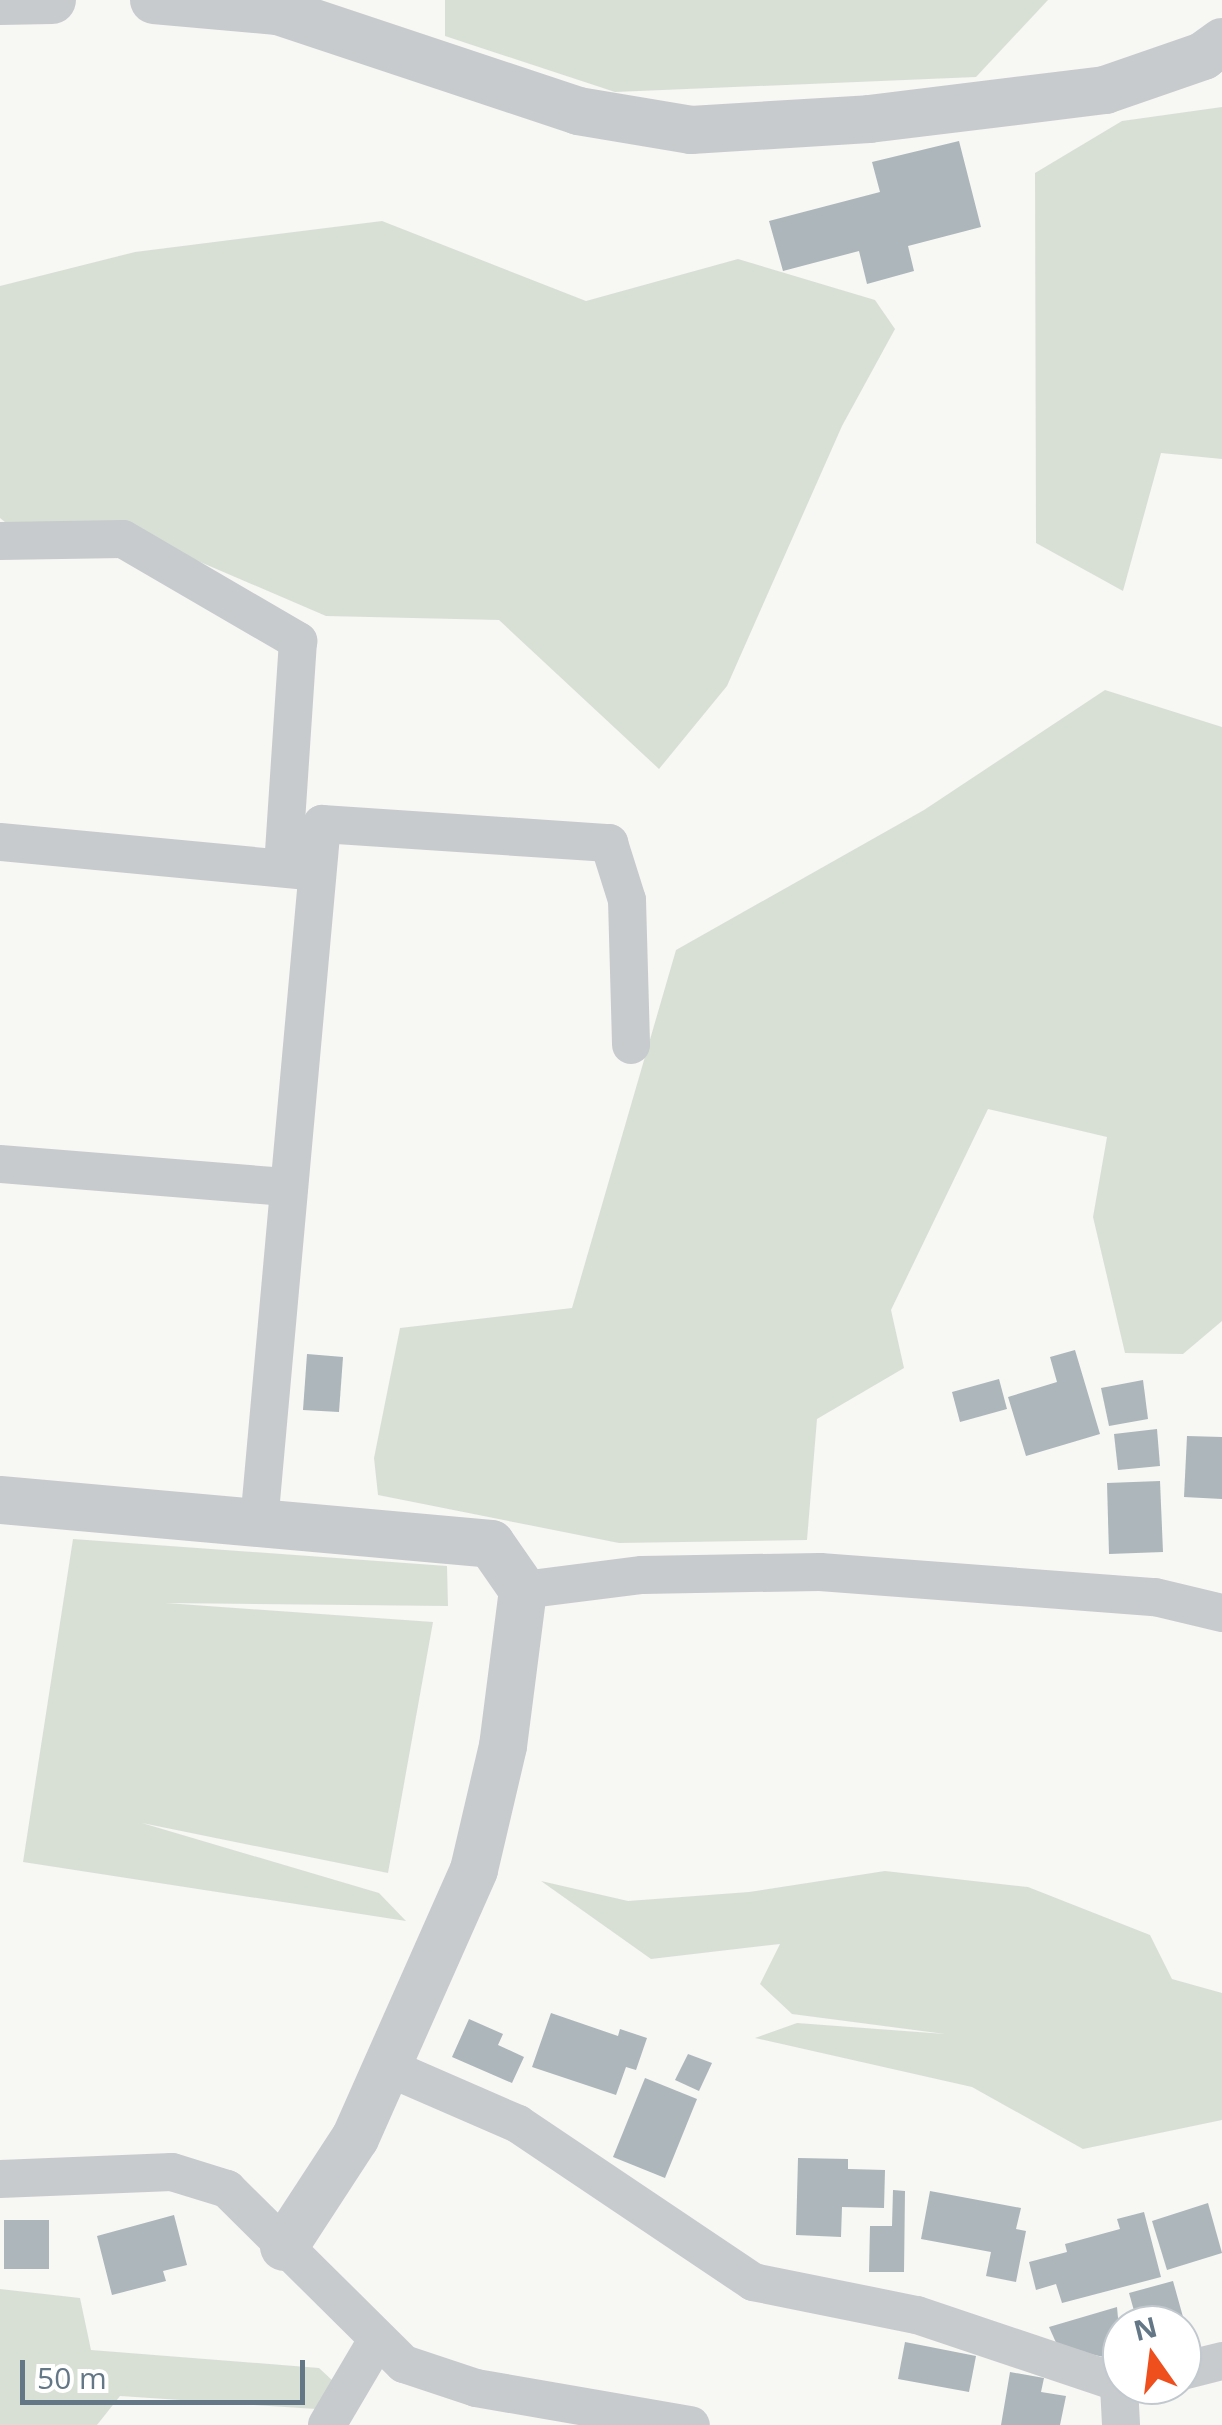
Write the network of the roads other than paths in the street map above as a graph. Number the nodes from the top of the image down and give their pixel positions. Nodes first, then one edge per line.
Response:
1 (52, 0) edge
2 (154, 0) edge
3 (0, 1) edge
4 (1222, 42) edge
5 (0, 541) edge
6 (0, 842) edge
7 (300, 870) junction
8 (631, 1045) dead end
9 (0, 1164) edge
10 (289, 1187) junction
11 (0, 1500) edge
12 (259, 1523) junction
13 (523, 1590) junction
14 (1222, 1614) edge
15 (387, 2067) junction
16 (0, 2179) edge
17 (284, 2247) junction
18 (377, 2340) junction
19 (1102, 2379) edge
20 (327, 2425) edge
21 (691, 2425) edge

1 - 3 street
2 - 4 street
5 - 7 street
6 - 7 street
7 - 8 street
7 - 10 street
9 - 10 street
10 - 12 street
11 - 12 street
12 - 13 street
13 - 14 street
13 - 15 street
15 - 17 street
15 - 19 street
16 - 17 street
17 - 18 street
18 - 20 street
18 - 21 street

